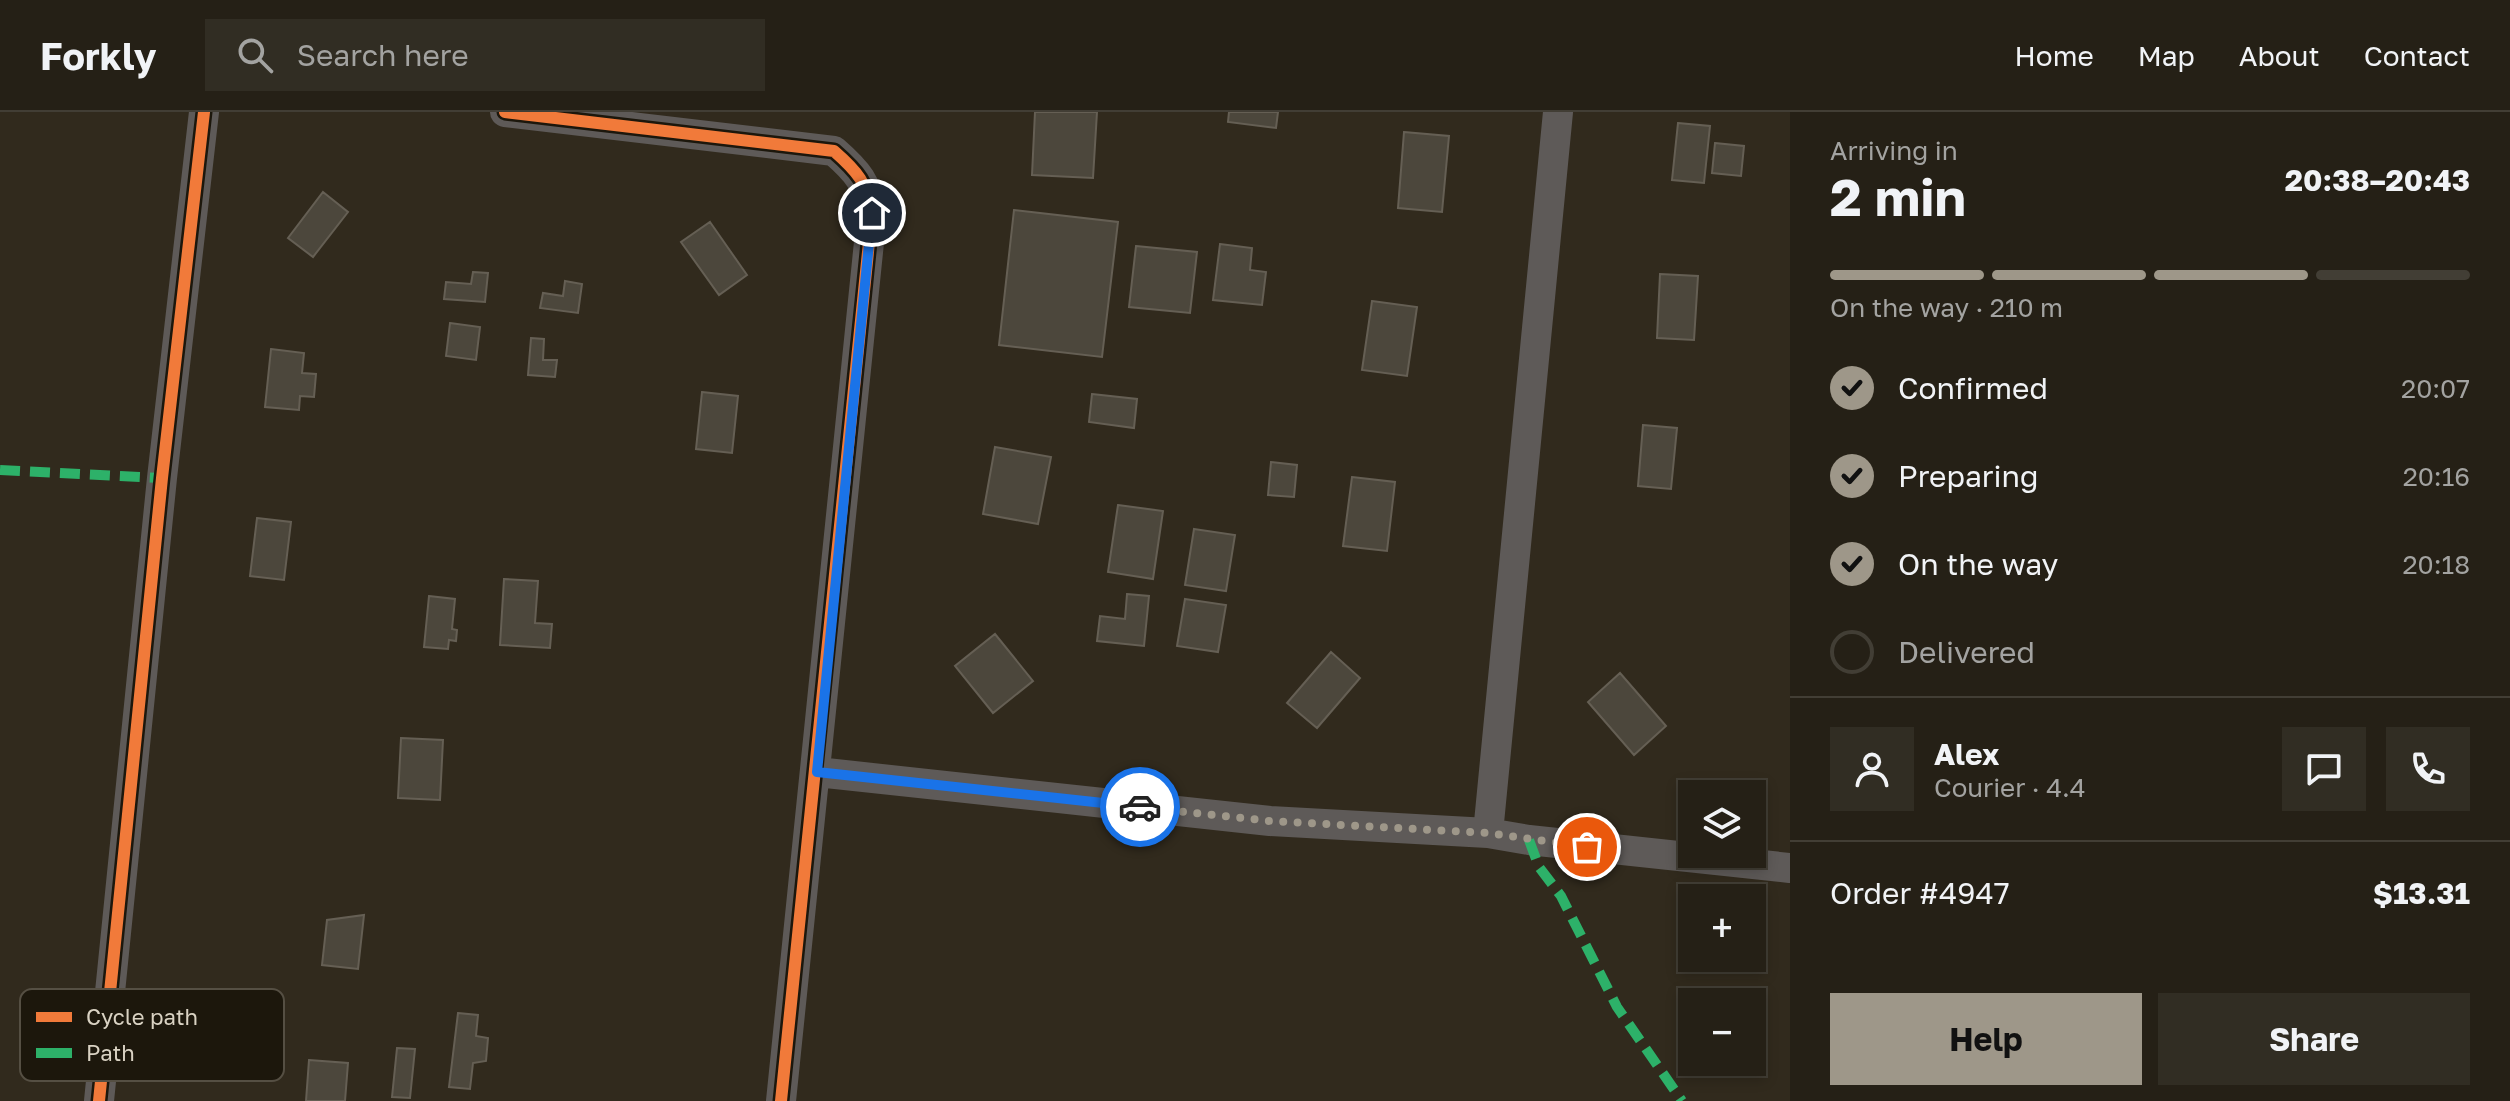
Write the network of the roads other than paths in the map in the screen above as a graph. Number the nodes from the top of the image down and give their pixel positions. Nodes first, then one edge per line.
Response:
1 (204, 112) edge
2 (505, 112) edge
3 (1558, 112) edge
4 (817, 772) junction
5 (1488, 833) junction
6 (1790, 868) edge
7 (110, 989) edge
8 (101, 1081) edge
9 (99, 1101) edge
10 (781, 1101) edge

1 - 7 street
2 - 4 street
3 - 5 street
4 - 5 street
4 - 10 street
5 - 6 street
8 - 9 street

